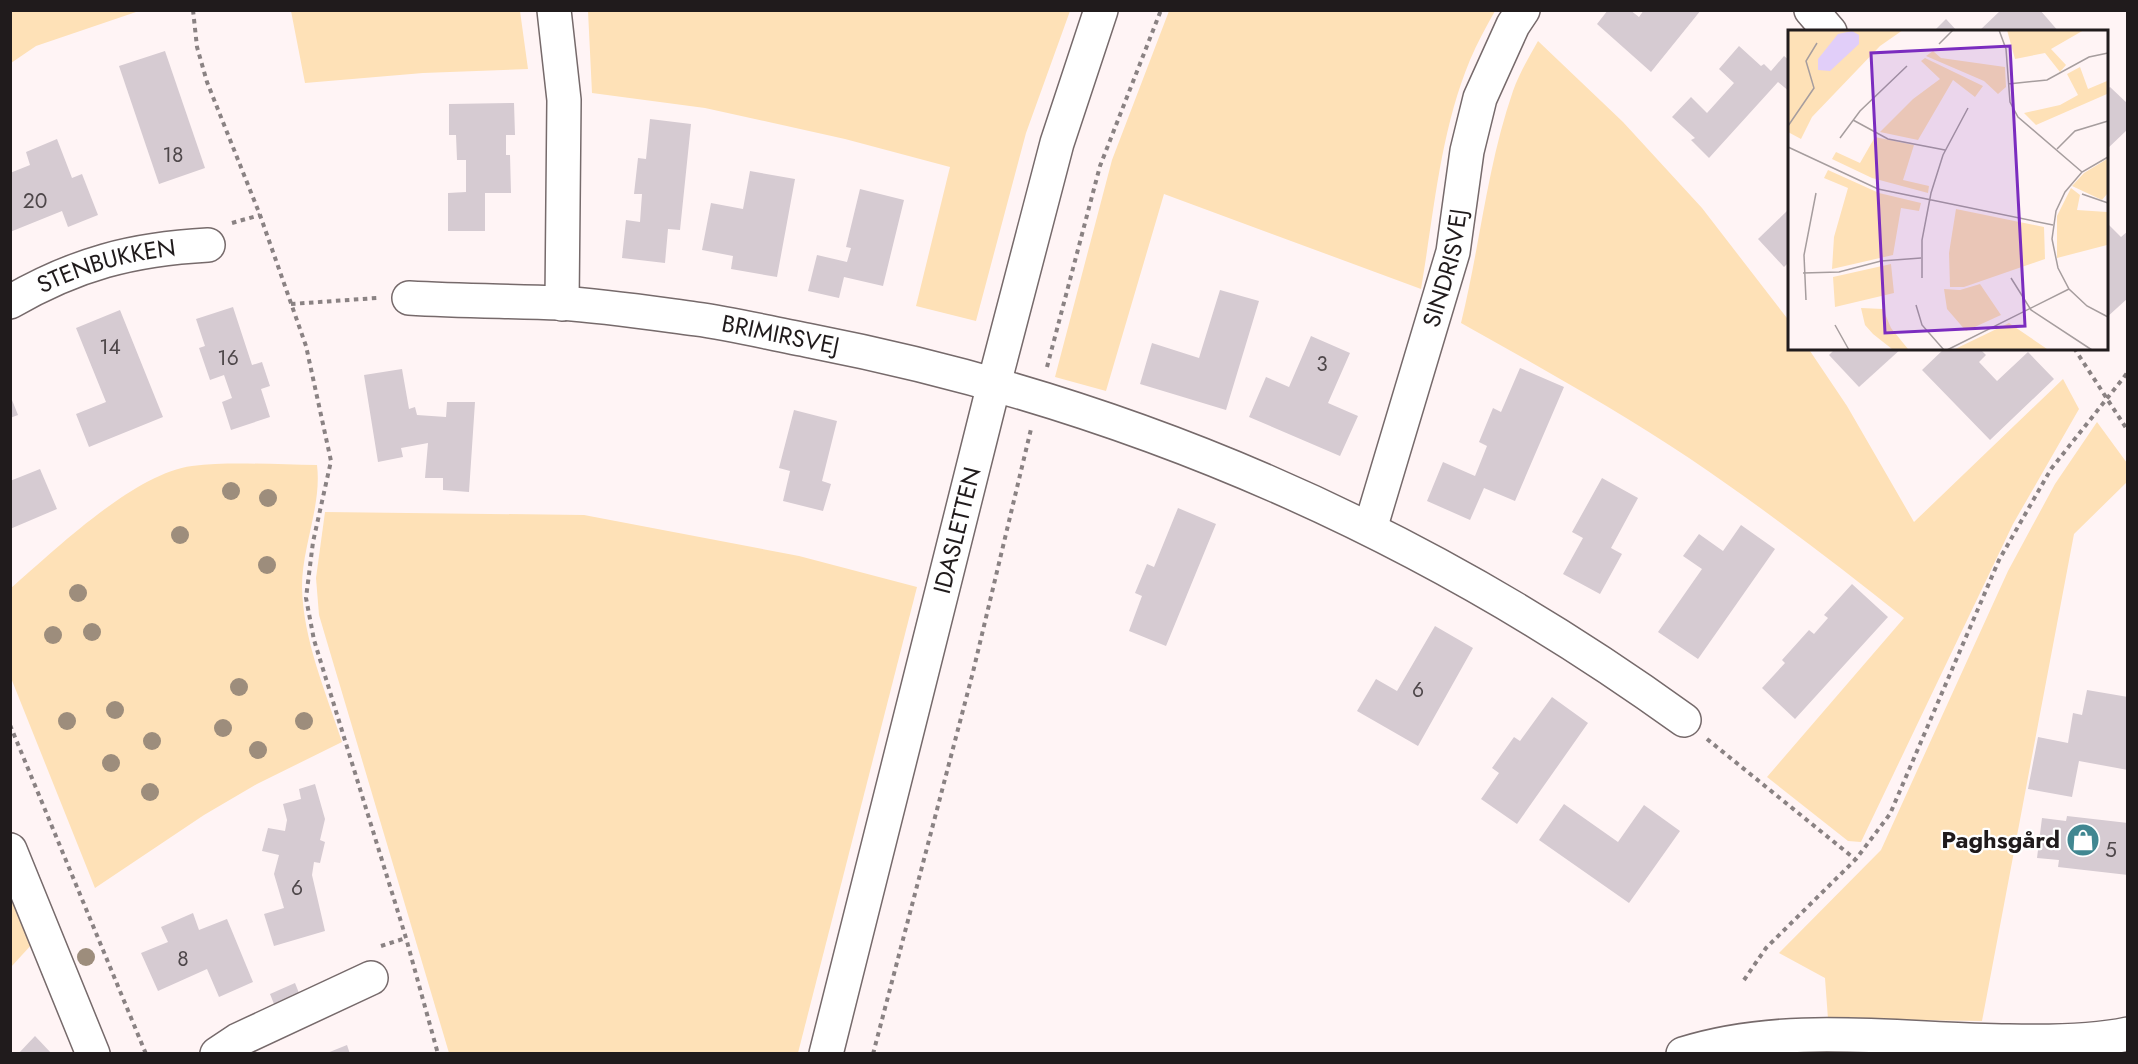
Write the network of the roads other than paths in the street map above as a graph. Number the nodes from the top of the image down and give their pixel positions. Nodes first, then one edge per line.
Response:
1 (554, 10) edge
2 (1101, 10) edge
3 (1523, 10) edge
4 (1811, 10) edge
5 (1828, 30) edge
6 (208, 245) dead end
7 (409, 298) road end
8 (10, 302) edge
9 (562, 304) junction
10 (994, 384) junction
11 (1370, 529) junction
12 (1683, 720) road end
13 (10, 850) edge
14 (371, 978) dead end
15 (2127, 1034) edge
16 (1851, 1045) edge
17 (93, 1053) edge
18 (217, 1053) edge
19 (826, 1053) edge
20 (1683, 1053) edge

1 - 9 street
2 - 10 street, IDASLETTEN
3 - 11 street, SINDRISVEJ
4 - 5 street
6 - 8 street, STENBUKKEN
7 - 9 street, BRIMIRSVEJ
9 - 10 street, BRIMIRSVEJ
10 - 11 street
10 - 19 street, IDASLETTEN
11 - 12 street
13 - 17 street
14 - 18 street
15 - 16 street
16 - 20 street

